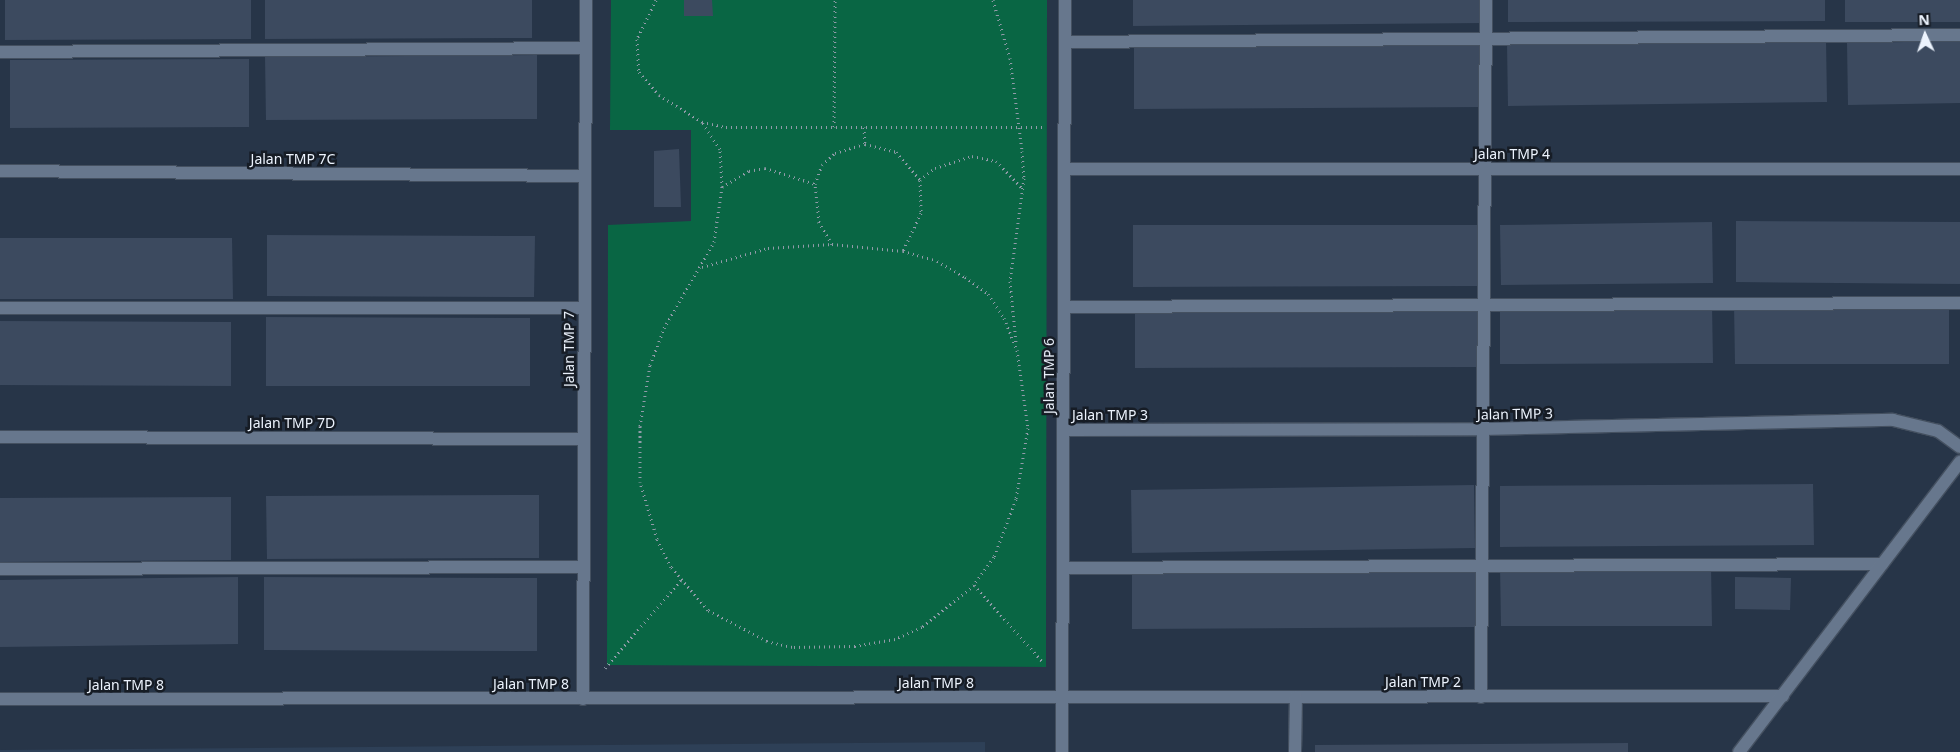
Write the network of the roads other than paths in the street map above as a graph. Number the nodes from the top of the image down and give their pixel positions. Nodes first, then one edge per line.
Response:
1 (586, 0) edge
2 (1065, 0) edge
3 (1486, 0) edge
4 (1960, 35) edge
5 (1486, 39) junction
6 (1065, 42) junction
7 (586, 48) junction
8 (0, 52) edge
9 (1485, 169) junction
10 (1960, 169) edge
11 (1065, 170) junction
12 (0, 171) edge
13 (585, 176) junction
14 (1960, 302) edge
15 (1484, 305) junction
16 (1064, 307) junction
17 (0, 308) edge
18 (585, 308) junction
19 (1483, 429) junction
20 (1064, 430) junction
21 (0, 438) edge
22 (584, 440) junction
23 (1960, 447) edge
24 (1960, 462) edge
25 (1882, 564) junction
26 (1482, 566) junction
27 (583, 567) junction
28 (1063, 568) junction
29 (0, 569) edge
30 (1481, 696) junction
31 (1783, 696) junction
32 (1296, 697) junction
33 (583, 698) junction
34 (1063, 698) junction
35 (0, 700) edge
36 (1062, 752) edge
37 (1295, 752) edge
38 (1739, 752) edge

1 - 7 street, Jalan TMP 7
2 - 6 street, Jalan TMP 6
3 - 5 street
4 - 5 street
5 - 6 street
5 - 9 street
6 - 11 street, Jalan TMP 6
7 - 8 street
7 - 13 street, Jalan TMP 7
9 - 10 street, Jalan TMP 4
9 - 11 street, Jalan TMP 4
9 - 15 street
11 - 16 street, Jalan TMP 6
12 - 13 street, Jalan TMP 7C
13 - 18 street, Jalan TMP 7
14 - 15 street
15 - 16 street
15 - 19 street
16 - 20 street, Jalan TMP 6
17 - 18 street
18 - 22 street, Jalan TMP 7
19 - 20 street, Jalan TMP 3
19 - 23 street, Jalan TMP 3
19 - 26 street
20 - 28 street, Jalan TMP 6
21 - 22 street, Jalan TMP 7D
22 - 27 street, Jalan TMP 7
24 - 25 street
25 - 26 street
25 - 31 street
26 - 28 street
26 - 30 street
27 - 29 street
27 - 33 street, Jalan TMP 7
28 - 34 street, Jalan TMP 6
30 - 31 street, Jalan TMP 2
30 - 32 street, Jalan TMP 2
31 - 38 street
32 - 34 street, Jalan TMP 2
32 - 37 street
33 - 34 street, Jalan TMP 8
33 - 35 street, Jalan TMP 8
34 - 36 street, Jalan TMP 6

